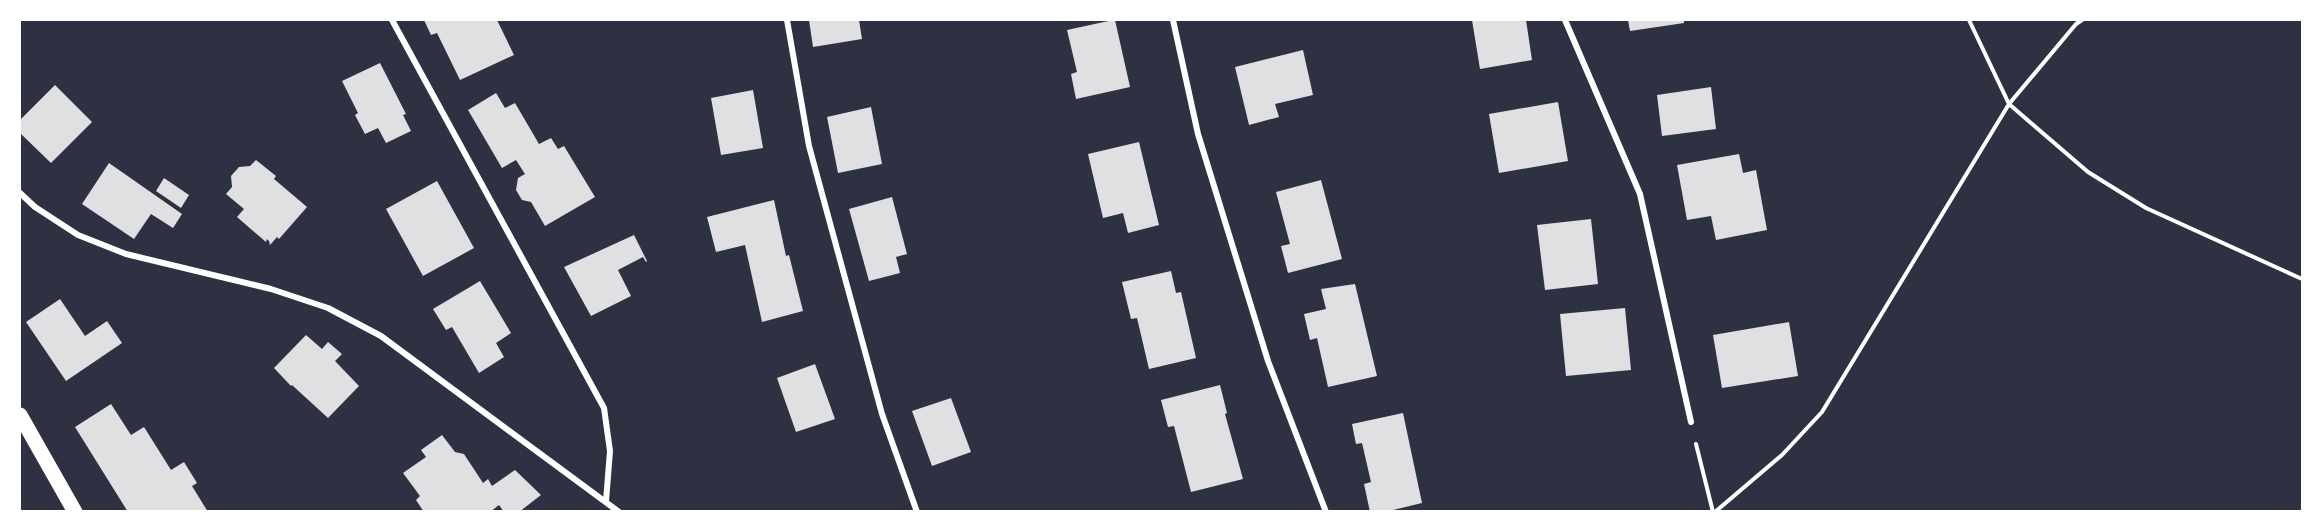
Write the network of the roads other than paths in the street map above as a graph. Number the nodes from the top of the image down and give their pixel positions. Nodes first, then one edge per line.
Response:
1 (392, 20) edge
2 (787, 20) edge
3 (1173, 20) edge
4 (1565, 20) edge
5 (20, 193) edge
6 (20, 415) edge
7 (1691, 422) road end
8 (606, 501) junction
9 (75, 512) edge
10 (619, 512) edge
11 (916, 512) edge
12 (1326, 512) edge

1 - 8 street
2 - 11 street
3 - 12 street
4 - 7 street
5 - 8 street
6 - 9 main road
8 - 10 street

